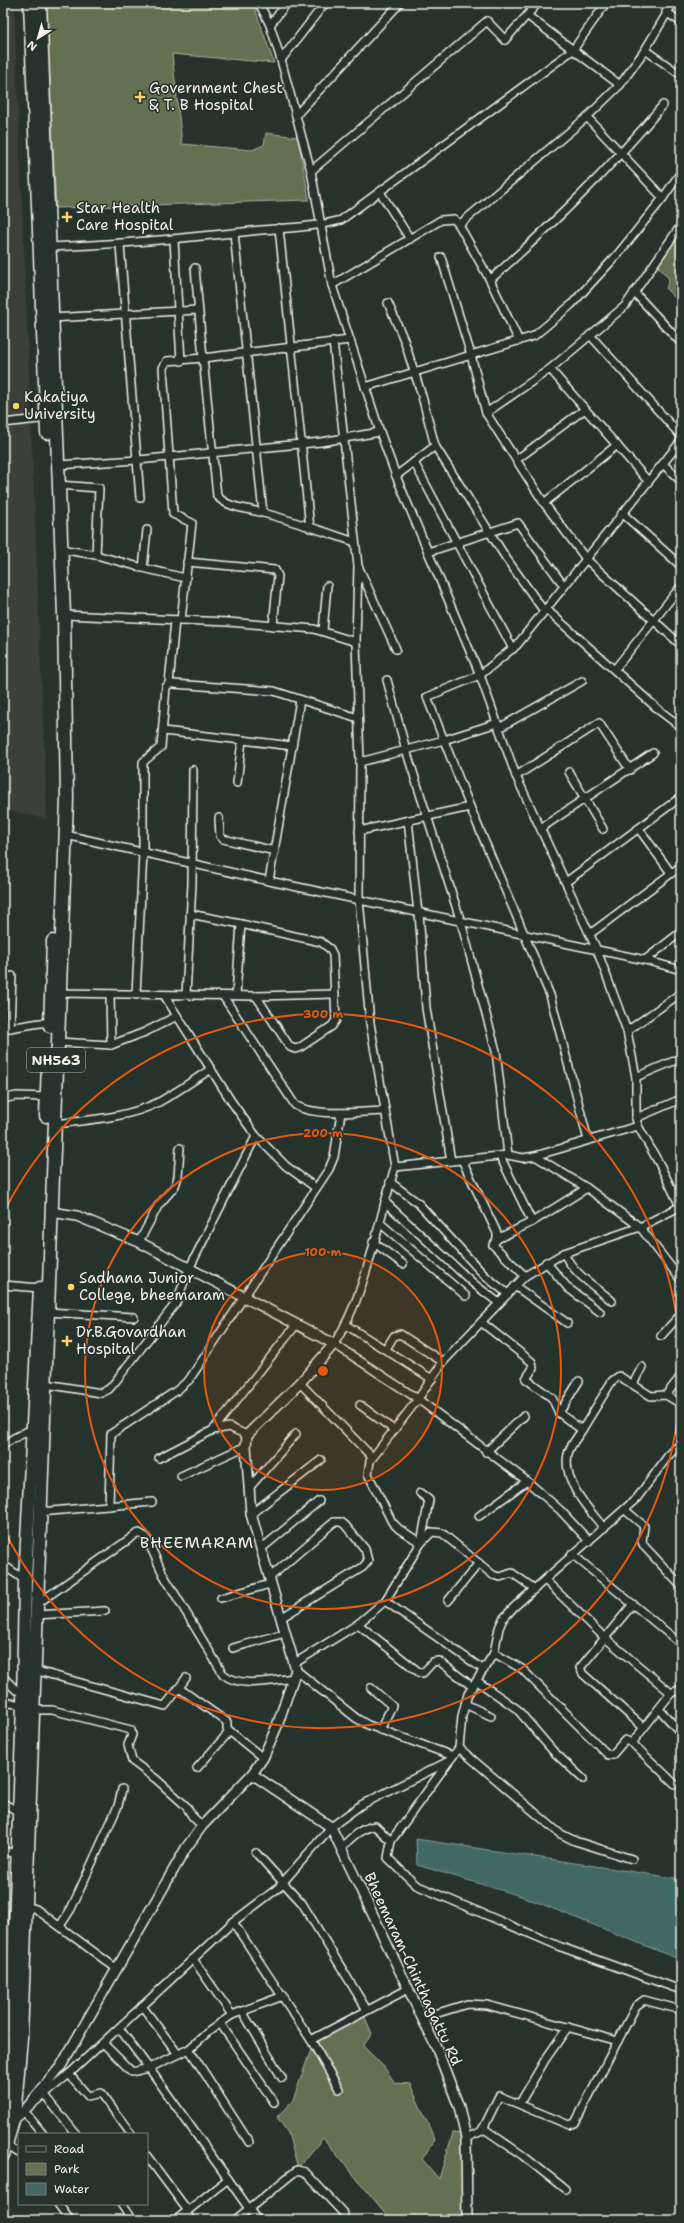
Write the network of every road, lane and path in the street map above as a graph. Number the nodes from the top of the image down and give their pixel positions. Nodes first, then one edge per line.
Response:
1 (30, 3) edge
2 (40, 3) edge
3 (258, 3) edge
4 (287, 3) edge
5 (325, 3) edge
6 (400, 3) edge
7 (538, 3) edge
8 (606, 3) edge
9 (673, 3) edge
10 (666, 12) junction
11 (528, 16) junction
12 (681, 22) edge
13 (270, 25) junction
14 (573, 50) junction
15 (645, 50) junction
16 (281, 60) junction
17 (681, 75) edge
18 (620, 85) junction
19 (663, 106) dead end
20 (296, 115) junction
21 (587, 117) junction
22 (622, 154) junction
23 (311, 171) junction
24 (681, 172) edge
25 (380, 192) junction
26 (663, 198) junction
27 (459, 225) junction
28 (681, 225) edge
29 (320, 226) junction
30 (279, 228) junction
31 (234, 233) junction
32 (410, 239) junction
33 (174, 240) junction
34 (120, 245) junction
35 (48, 247) junction
36 (441, 257) dead end
37 (195, 268) dead end
38 (490, 280) junction
39 (332, 284) junction
40 (634, 292) junction
41 (388, 302) dead end
42 (198, 310) junction
43 (177, 311) junction
44 (126, 313) junction
45 (51, 318) junction
46 (590, 335) junction
47 (350, 340) junction
48 (333, 341) junction
49 (519, 341) junction
50 (681, 343) edge
51 (291, 347) junction
52 (246, 353) junction
53 (471, 354) junction
54 (203, 358) junction
55 (181, 361) junction
56 (550, 369) junction
57 (413, 371) junction
58 (364, 387) junction
59 (585, 409) junction
60 (486, 413) junction
61 (50, 418) junction
62 (3, 423) edge
63 (380, 432) junction
64 (681, 436) edge
65 (345, 439) junction
66 (681, 441) edge
67 (301, 443) junction
68 (617, 445) junction
69 (435, 446) junction
70 (256, 448) junction
71 (214, 452) junction
72 (170, 456) junction
73 (138, 460) junction
74 (516, 460) junction
75 (414, 462) junction
76 (663, 464) junction
77 (57, 465) junction
78 (396, 476) junction
79 (648, 481) junction
80 (681, 481) edge
81 (58, 485) junction
82 (140, 498) dead end
83 (544, 503) junction
84 (263, 512) junction
85 (622, 513) junction
86 (310, 528) junction
87 (147, 530) dead end
88 (489, 532) junction
89 (355, 542) junction
90 (456, 543) junction
91 (60, 549) junction
92 (428, 552) junction
93 (96, 555) junction
94 (586, 559) junction
95 (187, 562) junction
96 (358, 566) junction
97 (681, 566) edge
98 (143, 568) junction
99 (186, 578) junction
100 (327, 586) dead end
101 (564, 586) junction
102 (681, 586) edge
103 (545, 610) junction
104 (64, 615) junction
105 (178, 620) junction
106 (654, 620) junction
107 (273, 626) junction
108 (323, 632) junction
109 (356, 642) junction
110 (681, 645) edge
111 (396, 649) dead end
112 (513, 649) junction
113 (615, 669) junction
114 (480, 675) junction
115 (387, 680) dead end
116 (582, 681) dead end
117 (169, 684) junction
118 (300, 700) junction
119 (358, 718) junction
120 (498, 726) junction
121 (681, 726) edge
122 (163, 731) junction
123 (242, 740) junction
124 (444, 740) junction
125 (292, 746) junction
126 (406, 750) junction
127 (653, 753) dead end
128 (360, 762) junction
129 (194, 770) dead end
130 (630, 770) junction
131 (569, 772) dead end
132 (516, 776) junction
133 (237, 784) dead end
134 (681, 798) edge
135 (585, 800) junction
136 (470, 807) junction
137 (428, 816) junction
138 (219, 818) dead end
139 (408, 820) junction
140 (541, 828) junction
141 (603, 829) dead end
142 (639, 829) junction
143 (359, 831) junction
144 (66, 835) junction
145 (275, 851) junction
146 (144, 854) junction
147 (192, 862) junction
148 (681, 867) edge
149 (671, 873) junction
150 (270, 881) junction
151 (566, 882) junction
152 (359, 899) junction
153 (418, 913) junction
154 (190, 914) junction
155 (461, 922) junction
156 (241, 924) junction
157 (681, 932) edge
158 (590, 934) junction
159 (524, 936) junction
160 (597, 950) junction
161 (645, 960) junction
162 (681, 970) edge
163 (12, 976) dead end
164 (60, 993) junction
165 (681, 993) edge
166 (110, 994) junction
167 (335, 994) junction
168 (136, 995) junction
169 (164, 995) junction
170 (236, 995) junction
171 (186, 996) junction
172 (223, 996) junction
173 (256, 996) junction
174 (177, 1016) junction
175 (54, 1023) junction
176 (6, 1029) edge
177 (627, 1031) junction
178 (57, 1042) junction
179 (111, 1046) junction
180 (681, 1058) edge
181 (211, 1069) junction
182 (636, 1077) junction
183 (47, 1097) junction
184 (3, 1099) edge
185 (681, 1099) edge
186 (385, 1111) junction
187 (340, 1113) junction
188 (636, 1118) junction
189 (54, 1124) junction
190 (638, 1126) junction
191 (256, 1136) junction
192 (588, 1140) junction
193 (180, 1148) dead end
194 (508, 1155) junction
195 (500, 1156) junction
196 (535, 1156) junction
197 (462, 1160) junction
198 (451, 1161) junction
199 (395, 1167) junction
200 (390, 1182) junction
201 (316, 1188) junction
202 (587, 1188) junction
203 (385, 1202) junction
204 (680, 1206) edge
205 (51, 1212) junction
206 (532, 1222) junction
207 (380, 1223) junction
208 (640, 1227) junction
209 (497, 1239) junction
210 (140, 1242) junction
211 (373, 1242) junction
212 (564, 1254) junction
213 (546, 1262) junction
214 (403, 1264) dead end
215 (189, 1269) junction
216 (525, 1276) junction
217 (681, 1280) edge
218 (3, 1285) edge
219 (515, 1286) junction
220 (40, 1288) junction
221 (508, 1294) junction
222 (466, 1296) dead end
223 (243, 1297) junction
224 (612, 1301) dead end
225 (499, 1303) junction
226 (47, 1312) junction
227 (600, 1312) dead end
228 (681, 1314) edge
229 (134, 1317) dead end
230 (481, 1322) junction
231 (567, 1323) dead end
232 (296, 1325) junction
233 (346, 1325) junction
234 (661, 1336) dead end
235 (334, 1344) junction
236 (386, 1349) junction
237 (444, 1362) junction
238 (642, 1367) dead end
239 (681, 1376) edge
240 (432, 1379) junction
241 (579, 1381) dead end
242 (300, 1383) junction
243 (46, 1384) junction
244 (633, 1384) junction
245 (666, 1396) junction
246 (418, 1399) junction
247 (681, 1404) edge
248 (360, 1405) dead end
249 (559, 1413) junction
250 (524, 1416) dead end
251 (38, 1427) junction
252 (213, 1430) junction
253 (394, 1430) junction
254 (582, 1430) junction
255 (296, 1434) dead end
256 (247, 1435) junction
257 (681, 1443) edge
258 (3, 1445) edge
259 (246, 1446) junction
260 (486, 1452) junction
261 (372, 1457) junction
262 (159, 1458) dead end
263 (320, 1460) dead end
264 (181, 1476) dead end
265 (527, 1480) junction
266 (249, 1488) junction
267 (420, 1493) dead end
268 (319, 1501) dead end
269 (152, 1502) dead end
270 (109, 1506) junction
271 (625, 1510) junction
272 (40, 1512) junction
273 (251, 1514) junction
274 (479, 1516) dead end
275 (604, 1528) junction
276 (589, 1540) junction
277 (421, 1543) junction
278 (261, 1550) junction
279 (572, 1554) junction
280 (479, 1563) junction
281 (3, 1566) edge
282 (25, 1580) junction
283 (545, 1580) junction
284 (269, 1581) junction
285 (681, 1586) edge
286 (535, 1589) junction
287 (221, 1598) dead end
288 (385, 1601) junction
289 (448, 1601) dead end
290 (633, 1604) junction
291 (36, 1609) junction
292 (105, 1611) dead end
293 (281, 1618) junction
294 (358, 1624) junction
295 (285, 1633) junction
296 (604, 1637) junction
297 (681, 1644) edge
298 (233, 1648) dead end
299 (494, 1653) junction
300 (34, 1670) junction
301 (295, 1670) junction
302 (484, 1670) junction
303 (3, 1677) edge
304 (186, 1678) dead end
305 (475, 1684) junction
306 (179, 1688) junction
307 (371, 1688) dead end
308 (681, 1689) edge
309 (24, 1693) junction
310 (671, 1693) junction
311 (3, 1702) edge
312 (466, 1704) junction
313 (28, 1708) junction
314 (659, 1709) junction
315 (491, 1716) dead end
316 (643, 1727) junction
317 (380, 1730) junction
318 (230, 1731) junction
319 (681, 1733) edge
320 (632, 1743) junction
321 (459, 1748) junction
322 (263, 1758) junction
323 (451, 1758) junction
324 (197, 1768) dead end
325 (252, 1774) junction
326 (583, 1778) dead end
327 (675, 1784) dead end
328 (122, 1789) dead end
329 (3, 1803) edge
330 (19, 1812) junction
331 (202, 1826) junction
332 (331, 1827) junction
333 (391, 1841) junction
334 (341, 1848) junction
335 (3, 1851) edge
336 (256, 1853) dead end
337 (18, 1854) junction
338 (632, 1859) dead end
339 (283, 1882) junction
340 (26, 1906) junction
341 (232, 1922) junction
342 (60, 1926) junction
343 (3, 1958) edge
344 (193, 1959) junction
345 (14, 1965) junction
346 (117, 1969) junction
347 (408, 1989) junction
348 (681, 1990) edge
349 (283, 1996) junction
350 (142, 2006) junction
351 (367, 2010) junction
352 (681, 2010) edge
353 (242, 2011) junction
354 (232, 2015) junction
355 (422, 2018) junction
356 (220, 2023) junction
357 (568, 2027) junction
358 (119, 2028) junction
359 (311, 2040) junction
360 (7, 2041) edge
361 (618, 2041) junction
362 (103, 2043) junction
363 (189, 2049) junction
364 (178, 2054) junction
365 (149, 2068) junction
366 (69, 2074) junction
367 (282, 2078) dead end
368 (339, 2089) dead end
369 (45, 2095) junction
370 (274, 2102) dead end
371 (520, 2103) junction
372 (14, 2115) edge
373 (483, 2128) junction
374 (41, 2133) edge
375 (75, 2133) edge
376 (130, 2133) edge
377 (466, 2138) junction
378 (249, 2142) dead end
379 (5, 2150) edge
380 (18, 2153) edge
381 (148, 2158) edge
382 (228, 2179) junction
383 (565, 2189) dead end
384 (59, 2205) edge
385 (122, 2205) edge
386 (248, 2210) junction
387 (187, 2212) junction
388 (344, 2214) dead end
389 (70, 2220) edge
390 (132, 2220) edge
391 (176, 2220) edge
392 (191, 2220) edge
393 (235, 2220) edge
394 (258, 2220) edge
395 (467, 2220) edge

1 - 61 highway, NH563
2 - 35 highway, NH563
3 - 13 street
4 - 13 street
5 - 16 street
6 - 20 street
7 - 11 street
8 - 14 street
9 - 10 street
10 - 12 street
10 - 15 street
11 - 14 street
11 - 23 street
13 - 16 street
14 - 18 street
14 - 25 street
15 - 17 street
15 - 18 street
16 - 20 street
18 - 21 street
19 - 22 street
20 - 23 street
21 - 22 street
21 - 27 street
22 - 26 street
22 - 38 street
23 - 29 street
24 - 26 street
25 - 29 street
25 - 32 street
26 - 49 street
27 - 32 street
27 - 38 street
28 - 40 street
29 - 30 street
29 - 39 street
30 - 31 street
30 - 51 street
31 - 33 street
31 - 52 street
32 - 39 street
33 - 34 street
33 - 43 street
34 - 35 street
34 - 44 street
35 - 45 highway, NH563
36 - 53 street
37 - 42 street
38 - 49 street
39 - 47 street
40 - 46 street
40 - 50 street
41 - 57 street
42 - 43 street
42 - 54 street
43 - 44 street
43 - 55 street
44 - 45 street
44 - 73 street
45 - 61 highway, NH563
46 - 56 street
46 - 64 street
47 - 48 street
47 - 58 street
48 - 51 street
48 - 65 street
49 - 53 street
51 - 52 street
51 - 67 street
52 - 54 street
52 - 70 street
53 - 57 street
53 - 60 street
54 - 55 street
54 - 71 street
55 - 72 street
56 - 59 street
56 - 60 street
57 - 58 street
57 - 69 street
58 - 63 street
59 - 68 street
59 - 74 street
60 - 74 street
61 - 62 street
61 - 77 highway, NH563
61 - 175 highway, NH563
63 - 65 street
63 - 78 street
65 - 67 street
65 - 89 street
66 - 76 street
67 - 70 street
67 - 86 street
68 - 79 street
68 - 83 street
69 - 75 street
69 - 88 street
70 - 71 street
70 - 84 street
71 - 72 street
71 - 84 street
72 - 73 street
72 - 95 street
73 - 77 street
73 - 82 street
74 - 83 street
75 - 78 street
75 - 90 street
76 - 79 street
76 - 80 street
77 - 81 highway, NH563
78 - 92 street
79 - 85 street
81 - 91 highway, NH563
81 - 93 street
83 - 94 street
84 - 86 street
85 - 94 street
85 - 97 street
86 - 89 street
87 - 98 street
88 - 90 street
88 - 101 street
88 - 103 street
89 - 96 street
90 - 92 street
90 - 112 street
91 - 93 street
91 - 104 highway, NH563
92 - 114 street
93 - 98 street
94 - 101 street
94 - 106 street
95 - 99 street
95 - 107 street
96 - 109 street
96 - 111 street
98 - 99 street
99 - 105 street
100 - 108 street
101 - 103 street
102 - 106 street
103 - 112 street
103 - 113 street
104 - 105 street
104 - 144 highway, NH563
105 - 107 street
105 - 117 street
106 - 110 street
106 - 113 street
107 - 108 street
108 - 109 street
109 - 119 street
112 - 114 street
113 - 121 street
114 - 120 street
114 - 124 street
115 - 126 street
116 - 120 street
117 - 118 street
117 - 122 street
118 - 119 street
118 - 125 street
119 - 128 street
120 - 124 street
120 - 132 street
122 - 123 street
122 - 146 street
123 - 125 street
123 - 133 street
124 - 126 street
124 - 136 street
125 - 145 street
126 - 128 street
126 - 137 street
127 - 130 street
128 - 143 street
129 - 147 street
130 - 132 street
130 - 135 street
131 - 135 street
132 - 140 street
134 - 142 street
135 - 140 street
135 - 141 street
136 - 137 street
136 - 159 street
137 - 139 street
137 - 155 street
138 - 145 street
139 - 143 street
139 - 153 street
140 - 151 street
142 - 149 street
142 - 151 street
143 - 152 street
144 - 146 street
144 - 164 highway, NH563
145 - 150 street
146 - 147 street
146 - 168 street
147 - 150 street
147 - 154 street
148 - 149 street
149 - 158 street
150 - 152 street
151 - 158 street
152 - 153 street
152 - 186 street
153 - 155 street
153 - 198 street
154 - 156 street
154 - 171 street
155 - 159 street
155 - 194 street
156 - 167 street
156 - 170 street
157 - 161 street
158 - 160 street
159 - 160 street
159 - 192 street
160 - 161 street
160 - 177 street
161 - 162 street
163 - 176 street
164 - 166 street
164 - 175 highway, NH563
165 - 177 street
166 - 168 street
166 - 179 street
167 - 173 street
167 - 173 street
168 - 169 street
169 - 171 street
169 - 174 street
170 - 172 street
170 - 173 street
171 - 172 street
172 - 187 street
174 - 179 street
174 - 181 street
175 - 176 street
175 - 178 highway, NH563
175 - 183 highway, NH563
177 - 182 street
178 - 179 street
178 - 189 highway, NH563
180 - 182 street
181 - 189 street
181 - 191 street
182 - 188 street
183 - 184 street
183 - 220 highway, NH563
185 - 188 street
186 - 187 street
186 - 199 street
187 - 201 street
188 - 190 street
189 - 205 highway, NH563
190 - 192 street
190 - 204 street
191 - 201 street
191 - 215 street
192 - 196 street
193 - 210 street
194 - 195 street
194 - 196 street
195 - 197 street
195 - 206 street
196 - 202 street
197 - 198 street
197 - 209 street
198 - 199 street
199 - 200 street
200 - 203 street
200 - 221 street
201 - 223 street
202 - 206 street
202 - 208 street
203 - 207 street
203 - 225 street
204 - 208 street
205 - 210 street
205 - 226 highway, NH563
206 - 209 street
207 - 211 street
207 - 222 street
208 - 212 street
208 - 217 street
209 - 216 street
210 - 215 street
211 - 214 street
211 - 233 street
212 - 213 street
212 - 224 street
213 - 216 street
213 - 227 street
215 - 223 street
215 - 243 street
216 - 219 street
218 - 220 street
219 - 221 street
219 - 231 street
220 - 251 highway, NH563
221 - 225 street
223 - 232 street
223 - 270 street
225 - 230 street
226 - 229 street
226 - 243 highway, NH563
228 - 234 street
230 - 237 street
230 - 249 street
232 - 235 street
232 - 252 street
233 - 235 street
233 - 236 street
235 - 242 street
235 - 246 street
236 - 237 street
236 - 240 street
237 - 240 street
238 - 244 street
239 - 245 street
240 - 246 street
241 - 249 street
242 - 256 street
242 - 261 street
243 - 251 highway, NH563
244 - 245 street
244 - 254 street
245 - 247 street
246 - 253 street
246 - 260 street
248 - 253 street
249 - 254 street
250 - 260 street
251 - 258 street
251 - 272 highway, NH563
251 - 282 highway, NH563
252 - 256 street
252 - 262 street
253 - 261 street
254 - 275 street
255 - 266 street
256 - 259 street
257 - 271 street
259 - 264 street
259 - 266 street
260 - 265 street
261 - 277 street
263 - 273 street
265 - 274 street
265 - 276 street
266 - 273 street
267 - 277 street
268 - 278 street
269 - 270 street
270 - 272 street
271 - 275 street
271 - 285 street
272 - 291 highway, NH563
273 - 278 street
275 - 276 street
276 - 279 street
277 - 280 street
277 - 288 street
278 - 284 street
279 - 283 street
279 - 290 street
280 - 286 street
280 - 289 street
281 - 282 street
282 - 309 highway, NH563
283 - 286 street
283 - 296 street
284 - 287 street
284 - 293 street
284 - 293 street
286 - 299 street
288 - 294 street
288 - 302 street
290 - 296 street
290 - 297 street
291 - 292 street
291 - 300 highway, NH563
291 - 301 street
293 - 295 street
294 - 301 street
294 - 305 street
295 - 298 street
295 - 301 street
296 - 310 street
296 - 316 street
299 - 302 street
299 - 320 street
300 - 306 street
300 - 313 highway, NH563
301 - 317 street
301 - 322 street
302 - 305 street
303 - 309 street
304 - 306 street
305 - 312 street
305 - 326 street
306 - 318 street
307 - 317 street
308 - 310 street
309 - 313 highway, NH563
310 - 314 street
311 - 313 street
312 - 315 street
312 - 321 street
313 - 330 highway, NH563
313 - 331 street
313 - 340 highway, NH563
314 - 316 street
314 - 319 street
316 - 320 street
317 - 323 street
318 - 322 street
318 - 324 street
320 - 327 street
321 - 323 street
321 - 338 street
322 - 325 street
323 - 332 street
323 - 333 street
325 - 331 street
325 - 332 street
328 - 342 street
329 - 330 street
330 - 337 highway, NH563
331 - 346 street
332 - 334 street, Bheemaram-Chinthagattu Rd
332 - 339 street
333 - 334 street
333 - 348 street
334 - 347 street, Bheemaram-Chinthagattu Rd
335 - 337 street
336 - 339 street
337 - 345 highway, NH563
339 - 341 street
339 - 351 street
340 - 342 street
340 - 372 highway, NH563
341 - 344 street
341 - 349 street
342 - 346 street
343 - 345 street
344 - 350 street
344 - 354 street
345 - 360 highway, NH563
346 - 372 street
347 - 351 street
347 - 355 street, Bheemaram-Chinthagattu Rd
349 - 353 street
349 - 359 street
350 - 358 street
350 - 364 street
351 - 359 street
352 - 361 street
353 - 354 street
353 - 367 street
354 - 356 street
355 - 357 street
355 - 377 street, Bheemaram-Chinthagattu Rd
356 - 363 street
356 - 370 street
357 - 361 street
357 - 371 street
358 - 362 street
358 - 365 street
359 - 368 street
360 - 372 highway, NH563
361 - 371 street
362 - 365 street
362 - 366 street
363 - 364 street
363 - 378 street
364 - 365 street
365 - 382 street
366 - 369 street
366 - 376 street
369 - 372 street
369 - 375 street
371 - 373 street
372 - 374 street
372 - 379 highway, NH563
373 - 377 street
373 - 383 street
377 - 395 street, Bheemaram-Chinthagattu Rd
379 - 380 street
381 - 387 street
382 - 386 street
382 - 387 street
384 - 389 street
385 - 390 street
386 - 388 street
386 - 393 street
386 - 394 street
387 - 391 street
387 - 392 street

